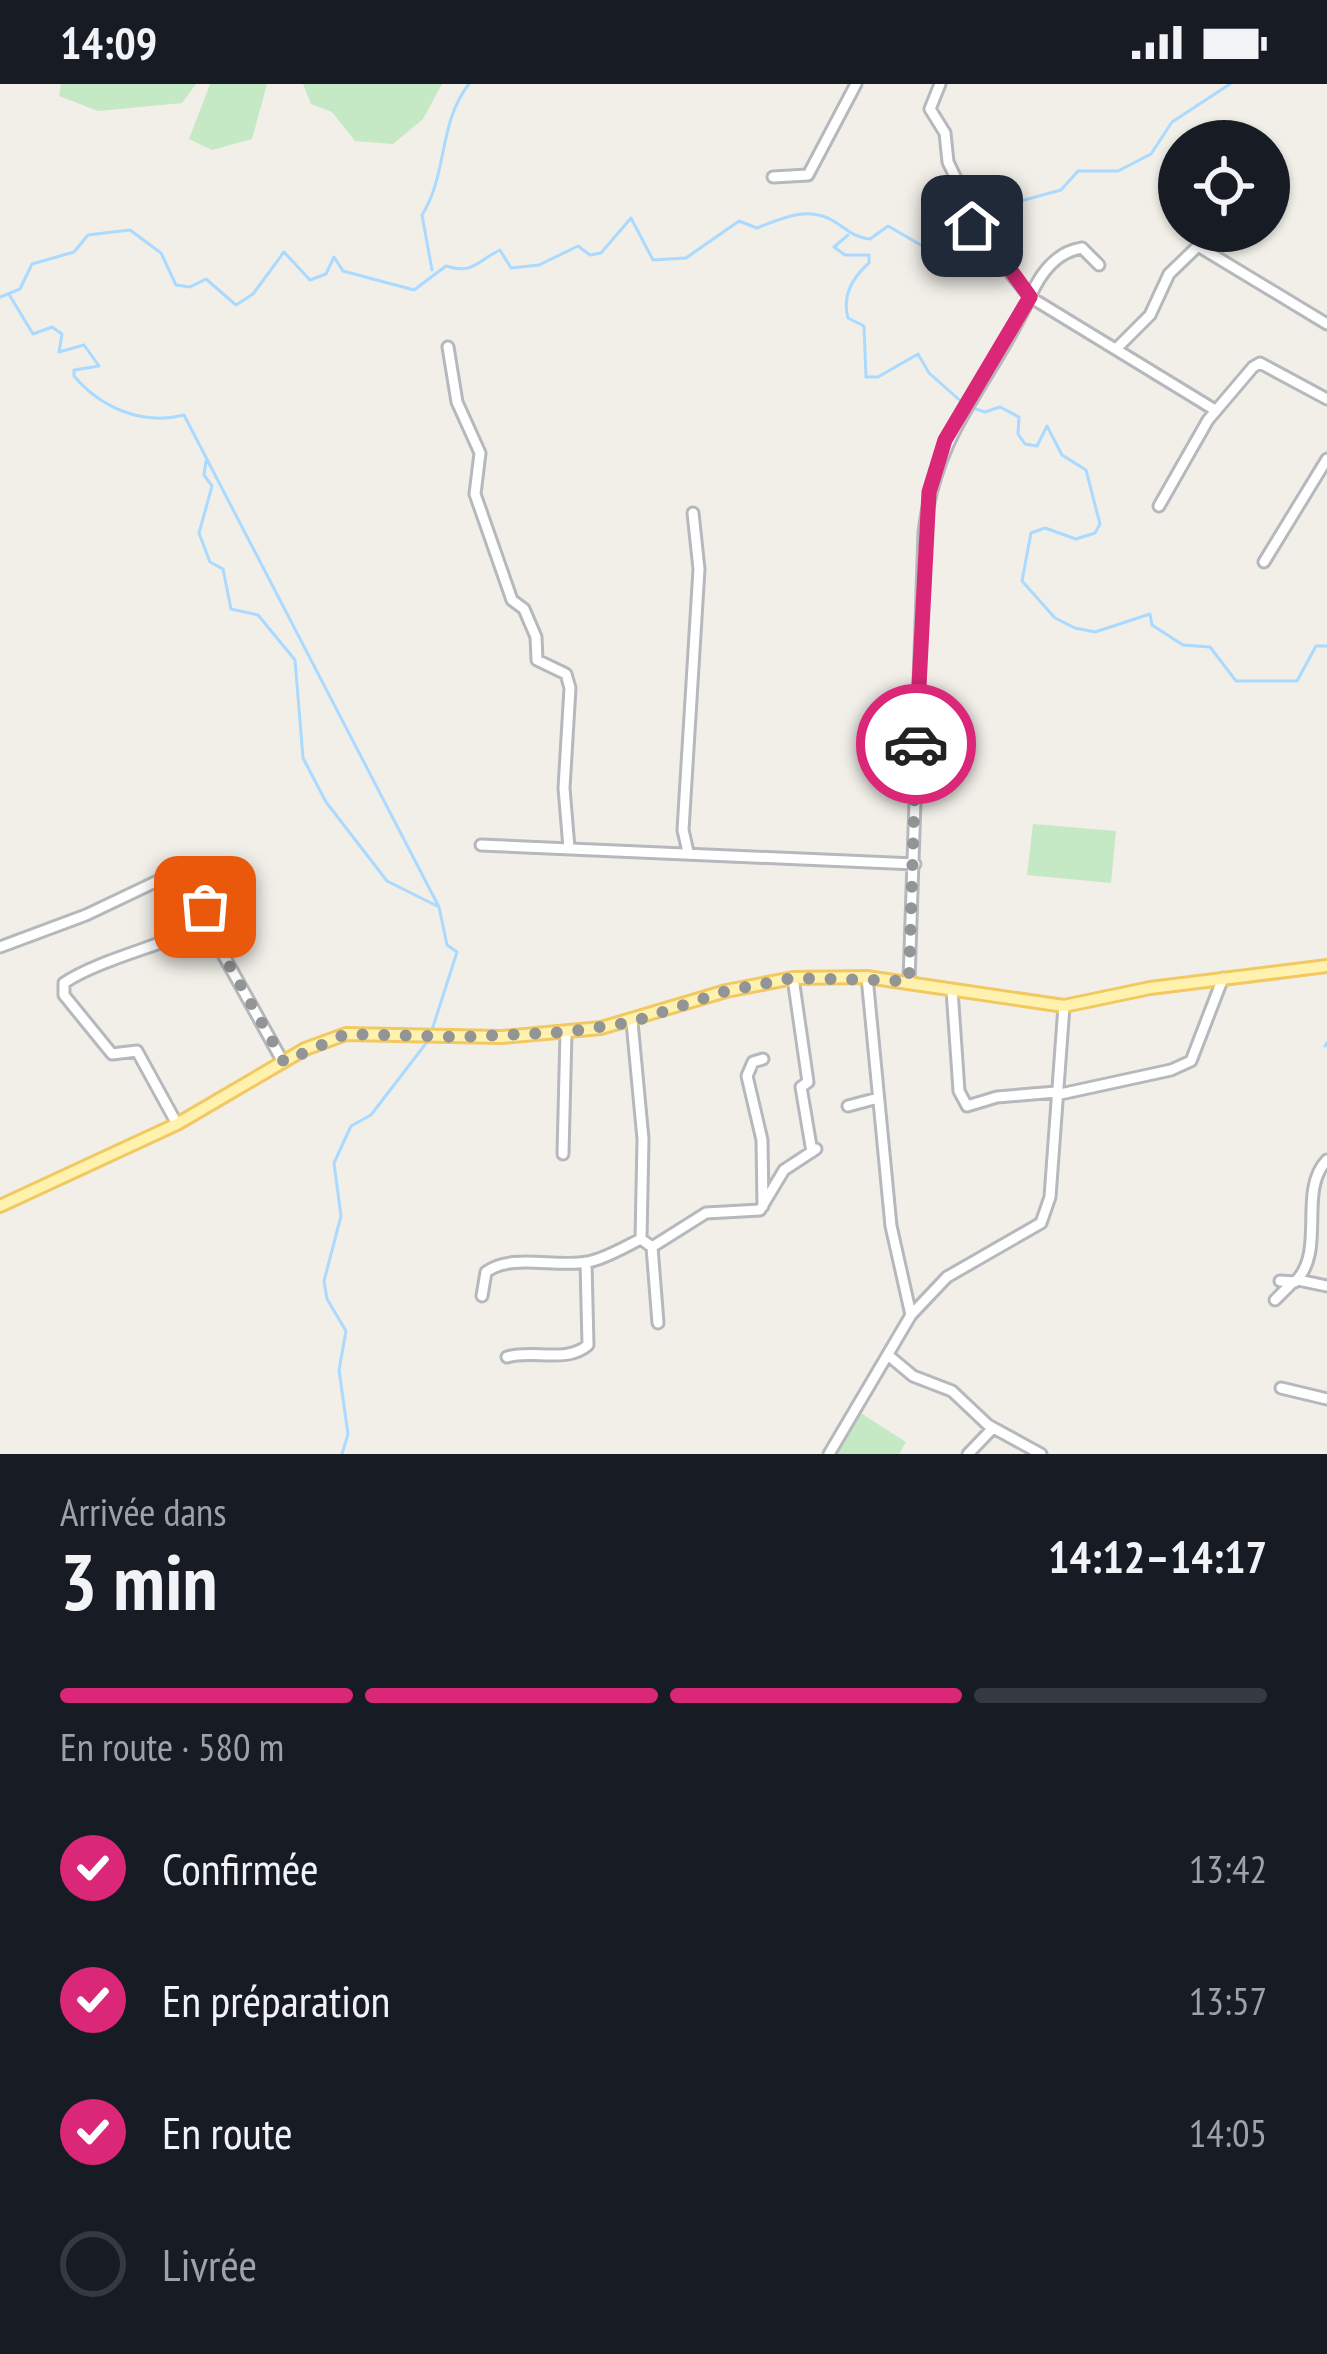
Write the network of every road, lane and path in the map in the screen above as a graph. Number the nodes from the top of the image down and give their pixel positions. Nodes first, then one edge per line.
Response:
1 (856, 84) edge
2 (940, 84) edge
3 (773, 177) dead end
4 (1099, 265) dead end
5 (1030, 297) junction
6 (1327, 324) edge
7 (448, 347) dead end
8 (1117, 348) junction
9 (1327, 399) edge
10 (1215, 410) junction
11 (1327, 459) edge
12 (1160, 506) dead end
13 (693, 512) dead end
14 (1264, 562) dead end
15 (481, 845) dead end
16 (569, 848) junction
17 (688, 852) junction
18 (915, 864) junction
19 (183, 934) dead end
20 (0, 947) edge
21 (1327, 965) edge
22 (867, 977) junction
23 (793, 978) junction
24 (1223, 978) junction
25 (909, 981) junction
26 (952, 990) junction
27 (1064, 1006) junction
28 (632, 1022) junction
29 (566, 1032) junction
30 (764, 1059) dead end
31 (284, 1062) junction
32 (1056, 1094) junction
33 (878, 1098) junction
34 (848, 1106) dead end
35 (177, 1124) junction
36 (563, 1154) dead end
37 (1327, 1160) edge
38 (0, 1206) edge
39 (763, 1206) junction
40 (641, 1239) junction
41 (652, 1247) junction
42 (586, 1262) junction
43 (1290, 1281) junction
44 (1327, 1286) edge
45 (482, 1296) dead end
46 (1275, 1300) dead end
47 (911, 1315) junction
48 (658, 1323) dead end
49 (888, 1355) junction
50 (507, 1357) dead end
51 (1281, 1388) dead end
52 (1327, 1399) edge
53 (993, 1428) junction
54 (829, 1454) edge
55 (968, 1454) edge
56 (1041, 1454) edge

1 - 3 street
2 - 5 street
4 - 5 street
5 - 8 street
5 - 18 street
6 - 8 street
7 - 16 street
8 - 10 street
9 - 10 street
10 - 12 street
11 - 14 street
13 - 17 street
15 - 16 street
16 - 17 street
17 - 18 street
18 - 25 street
19 - 35 street
20 - 31 street
21 - 24 main road
22 - 23 main road
22 - 25 main road
22 - 33 street
23 - 28 main road
23 - 39 street
24 - 27 main road
24 - 32 street
25 - 26 main road
26 - 27 main road
26 - 32 street
27 - 32 street
28 - 29 main road
28 - 40 street
29 - 31 main road
29 - 36 street
30 - 39 street
31 - 35 main road
32 - 47 street
33 - 34 street
33 - 47 street
35 - 38 main road
37 - 43 street
39 - 41 street
40 - 41 street
40 - 42 street
41 - 48 street
42 - 45 street
42 - 50 street
43 - 44 street
43 - 46 street
47 - 49 street
49 - 53 street
49 - 54 street
51 - 52 street
53 - 55 street
53 - 56 street

